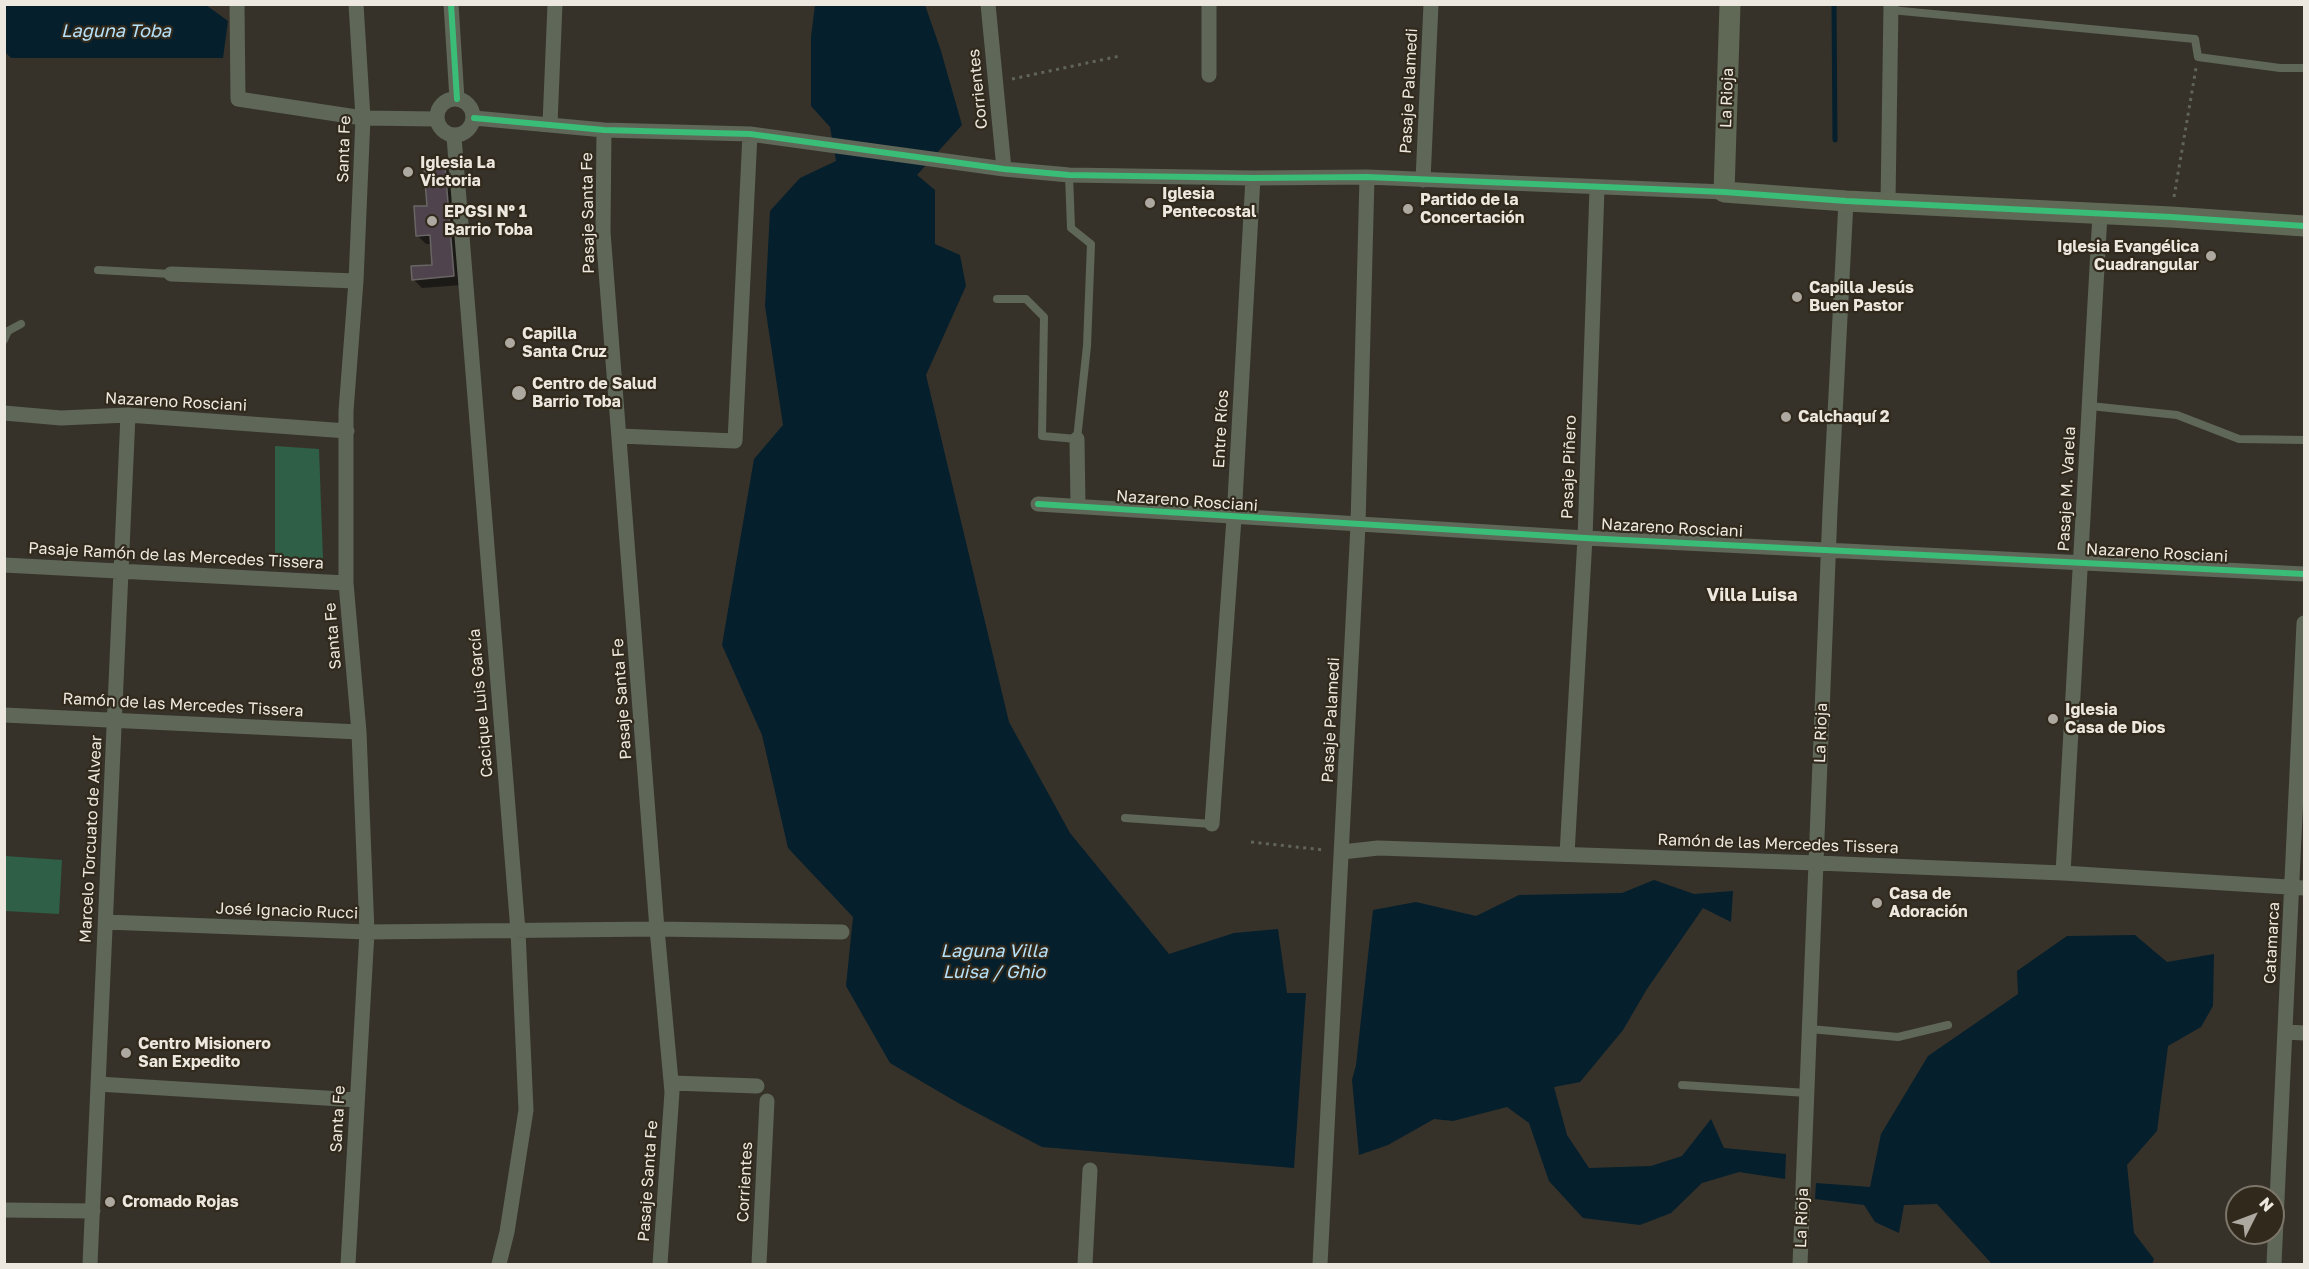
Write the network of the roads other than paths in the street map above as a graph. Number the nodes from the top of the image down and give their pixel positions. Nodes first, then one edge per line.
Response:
1 (237, 4) edge
2 (356, 4) edge
3 (451, 4) edge
4 (555, 4) edge
5 (988, 4) edge
6 (1209, 4) edge
7 (1431, 4) edge
8 (1730, 4) edge
9 (1891, 7) edge
10 (2304, 69) edge
11 (1209, 75) dead end
12 (457, 99) junction
13 (363, 118) junction
14 (474, 118) junction
15 (436, 119) junction
16 (550, 124) junction
17 (604, 130) junction
18 (750, 134) junction
19 (454, 136) junction
20 (1004, 169) junction
21 (1069, 175) junction
22 (1367, 177) junction
23 (1253, 178) junction
24 (1423, 180) junction
25 (1597, 188) junction
26 (1724, 192) junction
27 (1846, 201) junction
28 (1888, 202) junction
29 (2100, 214) junction
30 (2304, 226) edge
31 (98, 270) dead end
32 (171, 274) joint
33 (357, 281) junction
34 (997, 299) dead end
35 (21, 324) dead end
36 (4, 340) edge
37 (2090, 406) junction
38 (4, 413) edge
39 (128, 415) junction
40 (346, 431) junction
41 (620, 436) junction
42 (1077, 440) junction
43 (2304, 440) edge
44 (1038, 504) dead end
45 (1078, 506) junction
46 (1234, 518) junction
47 (1358, 525) junction
48 (1585, 538) junction
49 (1828, 549) junction
50 (2081, 562) junction
51 (4, 565) edge
52 (121, 573) junction
53 (2304, 574) edge
54 (346, 583) junction
55 (2304, 623) edge
56 (4, 715) edge
57 (115, 719) junction
58 (359, 732) junction
59 (1125, 818) dead end
60 (1212, 824) joint
61 (1342, 852) junction
62 (1568, 854) junction
63 (1817, 863) junction
64 (2063, 873) junction
65 (2299, 887) edge
66 (106, 922) junction
67 (657, 929) junction
68 (518, 931) junction
69 (367, 932) junction
70 (842, 932) dead end
71 (1948, 1025) dead end
72 (1810, 1029) junction
73 (2286, 1032) junction
74 (2304, 1033) edge
75 (672, 1083) junction
76 (98, 1084) junction
77 (1682, 1085) dead end
78 (757, 1086) dead end
79 (1807, 1093) junction
80 (357, 1100) junction
81 (767, 1101) dead end
82 (1090, 1170) dead end
83 (4, 1210) edge
84 (93, 1211) junction
85 (90, 1264) edge
86 (348, 1264) edge
87 (499, 1264) edge
88 (660, 1264) edge
89 (759, 1264) edge
90 (1085, 1264) edge
91 (1320, 1264) edge
92 (1800, 1264) edge
93 (2274, 1264) edge

1 - 13 street
2 - 13 street, Santa Fe
3 - 12 street
4 - 16 street
5 - 20 street, Corrientes
6 - 11 street
7 - 24 street, Pasaje Palamedi
8 - 26 street, La Rioja
9 - 10 lane
9 - 28 street
12 - 14 street
12 - 15 street
13 - 15 street
13 - 33 street, Santa Fe
14 - 16 street
14 - 19 street
15 - 19 street
16 - 17 street
17 - 18 street
17 - 41 street, Pasaje Santa Fe
18 - 20 street
18 - 41 street
19 - 68 street, Cacique Luis García
20 - 21 street
21 - 23 street
21 - 42 lane
22 - 23 street
22 - 24 street
22 - 47 street, Pasaje Palamedi
23 - 46 street, Entre Ríos
24 - 25 street
25 - 26 street
25 - 48 street, Pasaje Piñero
26 - 27 street
27 - 28 street
27 - 49 street, La Rioja
28 - 29 street
29 - 30 street
29 - 37 street, Pasaje M. Varela
31 - 32 lane
32 - 33 street
33 - 40 street, Santa Fe
34 - 42 lane
35 - 36 lane
37 - 43 lane
37 - 50 street, Pasaje M. Varela
38 - 39 street, Nazareno Rosciani
39 - 40 street, Nazareno Rosciani
39 - 52 street, Marcelo Torcuato de Alvear
40 - 54 street, Santa Fe
41 - 67 street, Pasaje Santa Fe
42 - 45 street
44 - 45 street, Nazareno Rosciani
45 - 46 street, Nazareno Rosciani
46 - 47 street, Nazareno Rosciani
46 - 60 street, Entre Ríos
47 - 48 street, Nazareno Rosciani
47 - 61 street, Pasaje Palamedi
48 - 49 street, Nazareno Rosciani
48 - 62 street, Pasaje Piñero
49 - 50 street, Nazareno Rosciani
49 - 63 street, La Rioja
50 - 53 street, Nazareno Rosciani
50 - 64 street, Pasaje M. Varela
51 - 52 street, Pasaje Ramón de las Mercedes Tissera
52 - 54 street, Pasaje Ramón de las Mercedes Tissera
52 - 57 street, Marcelo Torcuato de Alvear
54 - 58 street, Santa Fe
55 - 65 street, Catamarca
56 - 57 street, Ramón de las Mercedes Tissera
57 - 58 street, Ramón de las Mercedes Tissera
57 - 66 street, Marcelo Torcuato de Alvear
58 - 69 street, Santa Fe
59 - 60 lane
61 - 62 street, Ramón de las Mercedes Tissera
61 - 91 street, Pasaje Palamedi
62 - 63 street, Ramón de las Mercedes Tissera
63 - 64 street, Ramón de las Mercedes Tissera
63 - 72 street, La Rioja
64 - 65 street, Ramón de las Mercedes Tissera
65 - 73 street, Catamarca
66 - 69 street, José Ignacio Rucci
66 - 76 street, Marcelo Torcuato de Alvear
67 - 68 street
67 - 70 street
67 - 75 street, Pasaje Santa Fe
68 - 69 street, José Ignacio Rucci
68 - 87 street, Cacique Luis García
69 - 80 street, Santa Fe
71 - 72 lane
72 - 79 street, La Rioja
73 - 74 street
73 - 93 street, Catamarca
75 - 78 street
75 - 88 street, Pasaje Santa Fe
76 - 80 street
76 - 84 street, Marcelo Torcuato de Alvear
77 - 79 lane
79 - 92 street, La Rioja
80 - 86 street, Santa Fe
81 - 89 street, Corrientes
82 - 90 street
83 - 84 street
84 - 85 street, Marcelo Torcuato de Alvear

